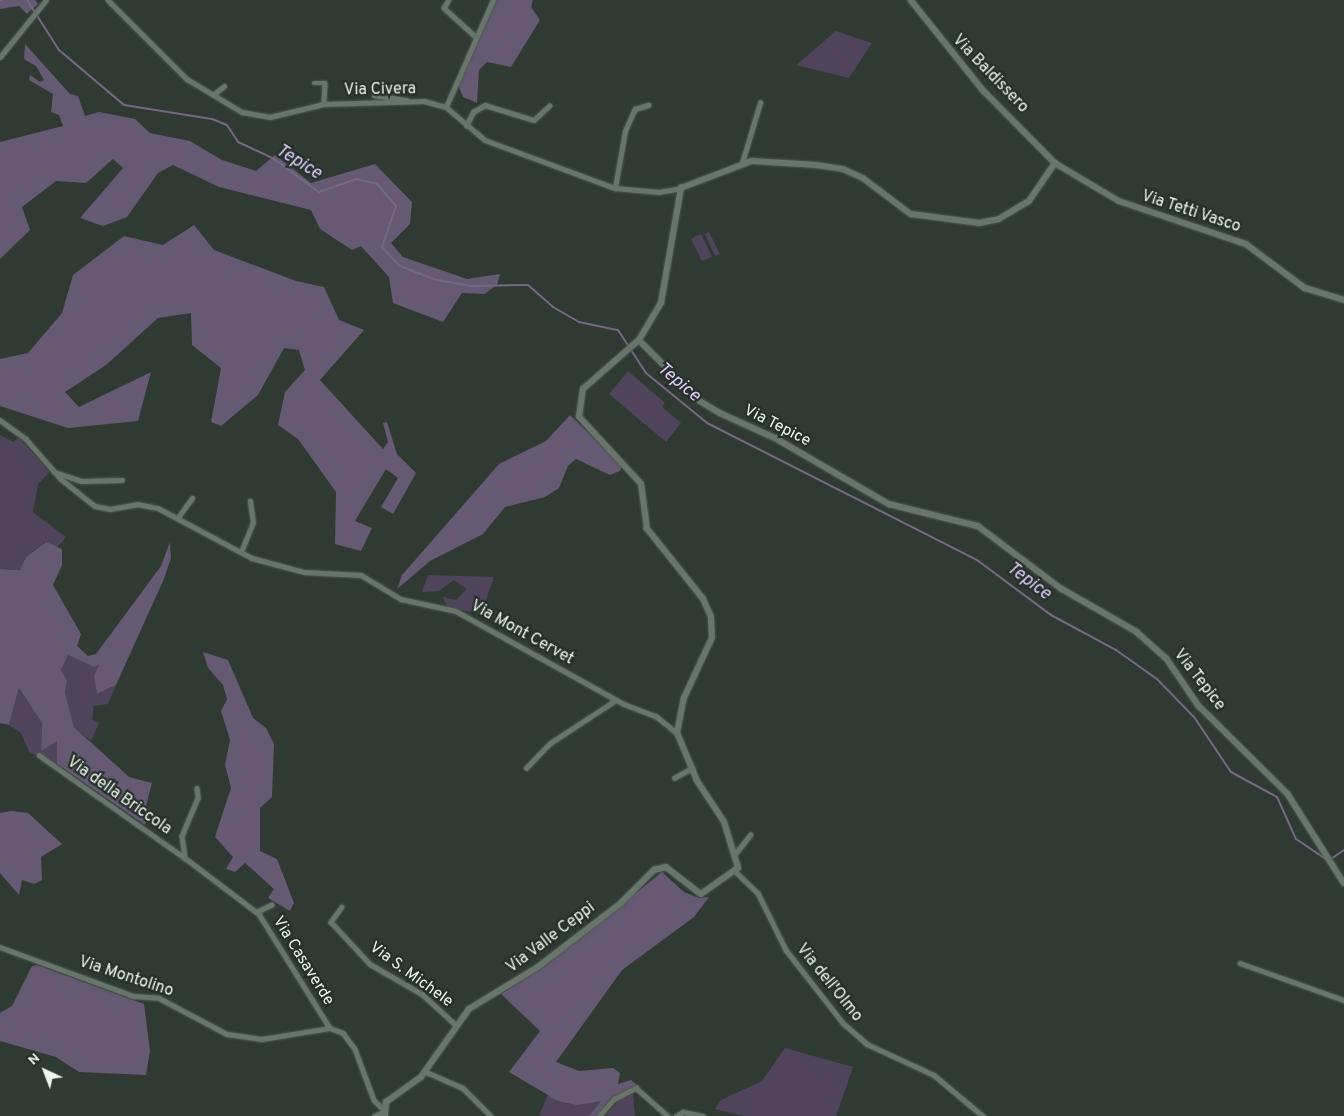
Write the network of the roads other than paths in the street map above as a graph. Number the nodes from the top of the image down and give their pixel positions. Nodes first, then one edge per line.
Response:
1 (46, 0) edge
2 (449, 0) edge
3 (493, 0) edge
4 (911, 0) edge
5 (109, 1) edge
6 (476, 37) junction
7 (0, 57) edge
8 (314, 83) dead end
9 (224, 86) dead end
10 (213, 95) junction
11 (374, 95) dead end
12 (416, 102) junction
13 (760, 103) dead end
14 (324, 104) junction
15 (648, 105) dead end
16 (549, 106) dead end
17 (446, 107) junction
18 (466, 126) junction
19 (742, 163) junction
20 (1055, 163) junction
21 (614, 188) junction
22 (681, 188) junction
23 (1344, 300) edge
24 (637, 342) junction
25 (0, 420) edge
26 (54, 472) junction
27 (122, 480) dead end
28 (192, 498) dead end
29 (250, 502) dead end
30 (179, 516) junction
31 (242, 552) junction
32 (616, 700) junction
33 (678, 733) junction
34 (39, 755) dead end
35 (526, 768) dead end
36 (692, 768) junction
37 (674, 778) dead end
38 (196, 788) dead end
39 (750, 836) dead end
40 (736, 853) junction
41 (185, 858) junction
42 (735, 871) junction
43 (1344, 883) edge
44 (271, 905) dead end
45 (342, 907) dead end
46 (256, 912) junction
47 (0, 947) edge
48 (1240, 963) dead end
49 (1344, 1000) edge
50 (457, 1026) junction
51 (330, 1028) junction
52 (424, 1071) junction
53 (383, 1112) edge
54 (374, 1116) edge
55 (490, 1116) edge
56 (600, 1116) edge
57 (668, 1116) edge
58 (676, 1116) edge
59 (703, 1116) edge
60 (983, 1116) edge

1 - 7 street
2 - 6 street
3 - 6 street
4 - 20 street, Via Baldissero
5 - 10 street, Via Civera
6 - 17 street
8 - 14 street
9 - 10 street
10 - 14 street, Via Civera
11 - 12 street
12 - 14 street, Via Civera
12 - 17 street, Via Civera
13 - 19 street
15 - 21 street
16 - 18 street
17 - 18 street
18 - 21 street
19 - 20 street
19 - 22 street
20 - 23 street, Via Tetti Vasco
21 - 22 street
22 - 24 street
24 - 33 street
24 - 43 street, Via Tepice
25 - 26 street, Via Mont Cervet
26 - 27 street
26 - 30 street, Via Mont Cervet
28 - 30 street
29 - 31 street
30 - 31 street, Via Mont Cervet
31 - 32 street, Via Mont Cervet
32 - 33 street, Via Mont Cervet
32 - 35 street
33 - 36 street
34 - 41 street, Via della Briccola
36 - 37 street
36 - 40 street
38 - 41 street
39 - 40 street
40 - 42 street
41 - 46 street, Via Casaverde
42 - 50 street, Via Valle Ceppi
42 - 60 street, Via dell'Olmo
44 - 46 street
45 - 50 street, Via S. Michele
46 - 51 street, Via Casaverde
47 - 51 street, Via Montolino
48 - 49 street
50 - 52 street, Via Valle Ceppi
51 - 53 street, Via Casaverde
52 - 53 street, Via Valle Ceppi
52 - 55 street
53 - 54 street
56 - 57 street
58 - 59 street

